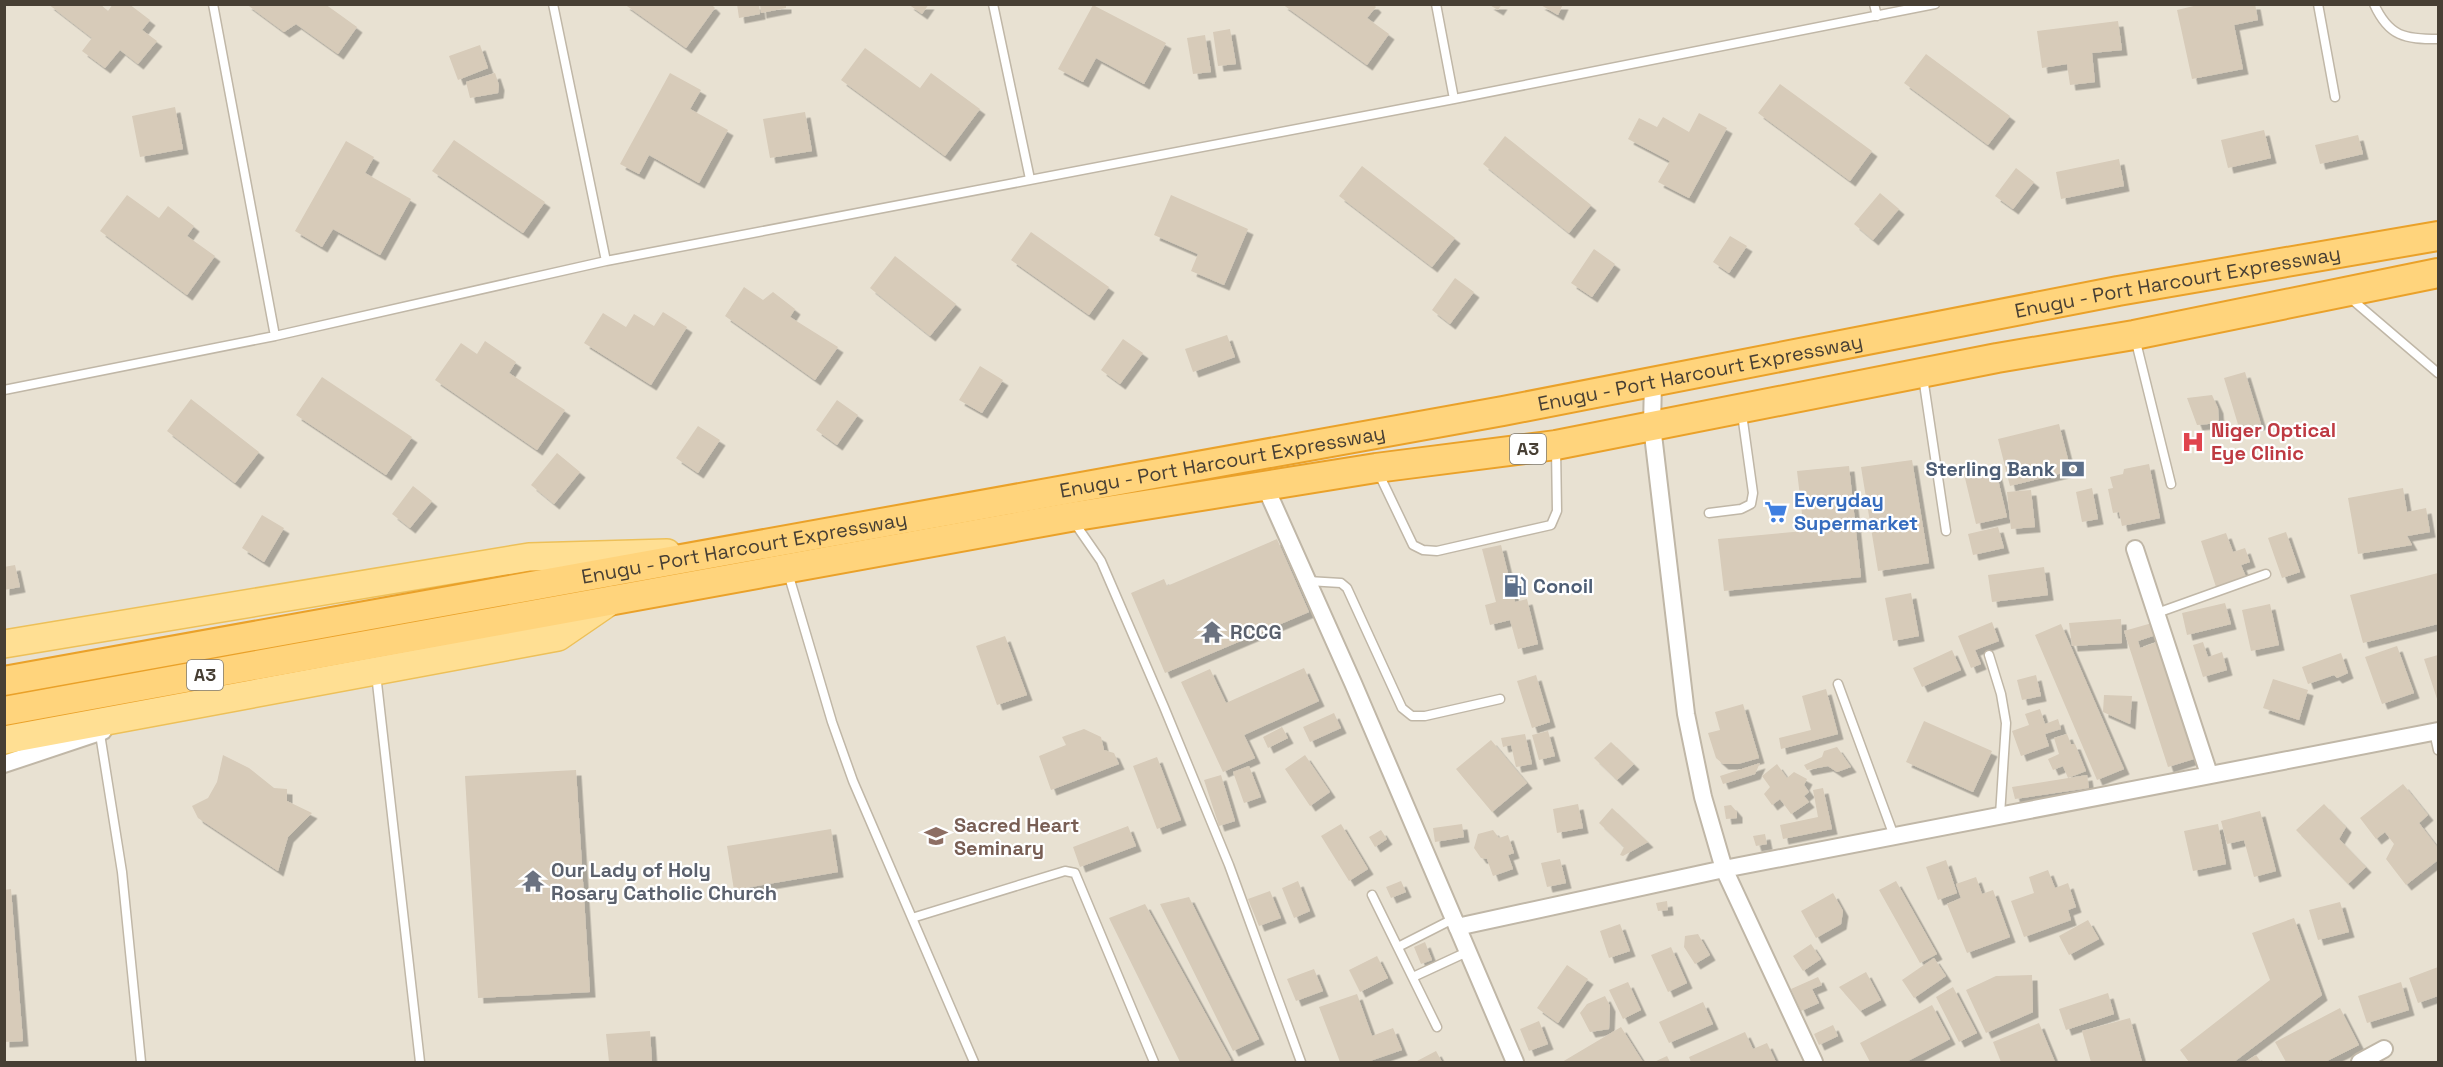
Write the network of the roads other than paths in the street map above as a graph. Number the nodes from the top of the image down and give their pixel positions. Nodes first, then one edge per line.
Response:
1 (213, 4) edge
2 (554, 4) edge
3 (993, 4) edge
4 (1436, 4) edge
5 (1874, 4) edge
6 (1935, 4) edge
7 (2318, 4) edge
8 (2374, 4) edge
9 (1877, 16) junction
10 (2439, 39) edge
11 (2335, 97) dead end
12 (1454, 99) junction
13 (1030, 179) junction
14 (2439, 236) edge
15 (606, 261) junction
16 (2439, 273) edge
17 (2344, 292) junction
18 (2134, 335) junction
19 (275, 336) junction
20 (1922, 374) junction
21 (2439, 374) edge
22 (1653, 381) junction
23 (4, 390) edge
24 (1742, 410) junction
25 (1652, 426) junction
26 (1556, 445) junction
27 (1376, 468) junction
28 (2171, 484) dead end
29 (1265, 486) junction
30 (1709, 513) dead end
31 (1070, 518) junction
32 (1946, 531) dead end
33 (2136, 549) dead end
34 (722, 551) junction
35 (786, 570) junction
36 (2266, 574) dead end
37 (1308, 581) junction
38 (613, 600) junction
39 (2157, 613) junction
40 (4, 644) edge
41 (1989, 655) dead end
42 (376, 671) junction
43 (4, 681) edge
44 (1838, 684) dead end
45 (1500, 699) dead end
46 (4, 711) edge
47 (102, 728) junction
48 (2436, 732) edge
49 (4, 740) edge
50 (2439, 750) edge
51 (4, 765) edge
52 (2209, 774) junction
53 (2000, 815) junction
54 (1894, 836) junction
55 (1724, 869) junction
56 (1372, 895) dead end
57 (912, 918) junction
58 (1455, 923) junction
59 (1398, 947) junction
60 (1467, 952) junction
61 (1413, 977) junction
62 (1437, 1027) dead end
63 (2384, 1049) dead end
64 (141, 1062) edge
65 (420, 1062) edge
66 (974, 1062) edge
67 (1154, 1062) edge
68 (1301, 1062) edge
69 (1515, 1062) edge
70 (1814, 1062) edge
71 (2360, 1062) edge

1 - 19 lane
2 - 15 lane
3 - 13 lane
4 - 12 lane
5 - 9 lane
6 - 9 lane
7 - 11 lane
8 - 10 lane
9 - 12 lane
12 - 13 lane
13 - 15 lane
14 - 22 highway, Enugu - Port Harcourt Expressway / A3
15 - 19 lane
16 - 17 highway, Enugu - Port Harcourt Expressway / A3
17 - 18 highway, Enugu - Port Harcourt Expressway / A3
17 - 21 lane
18 - 20 highway, Enugu - Port Harcourt Expressway / A3
18 - 28 lane
19 - 23 lane
20 - 24 highway, Enugu - Port Harcourt Expressway / A3
20 - 32 lane
22 - 25 street
22 - 34 highway, Enugu - Port Harcourt Expressway / A3
24 - 25 highway, Enugu - Port Harcourt Expressway / A3
24 - 30 lane
25 - 26 highway, Enugu - Port Harcourt Expressway / A3
25 - 55 street
26 - 27 highway, Enugu - Port Harcourt Expressway / A3
26 - 27 lane
27 - 29 highway, Enugu - Port Harcourt Expressway / A3
29 - 31 highway, Enugu - Port Harcourt Expressway / A3
29 - 37 street
31 - 35 highway, Enugu - Port Harcourt Expressway / A3
31 - 68 lane
33 - 39 street
34 - 40 main road
34 - 43 highway, Enugu - Port Harcourt Expressway / A3
35 - 38 highway, Enugu - Port Harcourt Expressway / A3
35 - 57 lane
36 - 39 lane
37 - 45 lane
37 - 58 street
38 - 42 main road
38 - 46 highway, Enugu - Port Harcourt Expressway / A3
39 - 52 street
41 - 53 lane
42 - 47 main road
42 - 65 lane
44 - 54 lane
47 - 49 main road
47 - 51 street
47 - 64 lane
48 - 50 lane
48 - 52 street
52 - 53 street
53 - 54 street
54 - 55 street
55 - 58 street
55 - 70 street
56 - 59 lane
57 - 66 lane
57 - 67 lane
58 - 59 lane
58 - 60 street
59 - 61 lane
60 - 61 lane
60 - 69 street
61 - 62 lane
63 - 71 street

